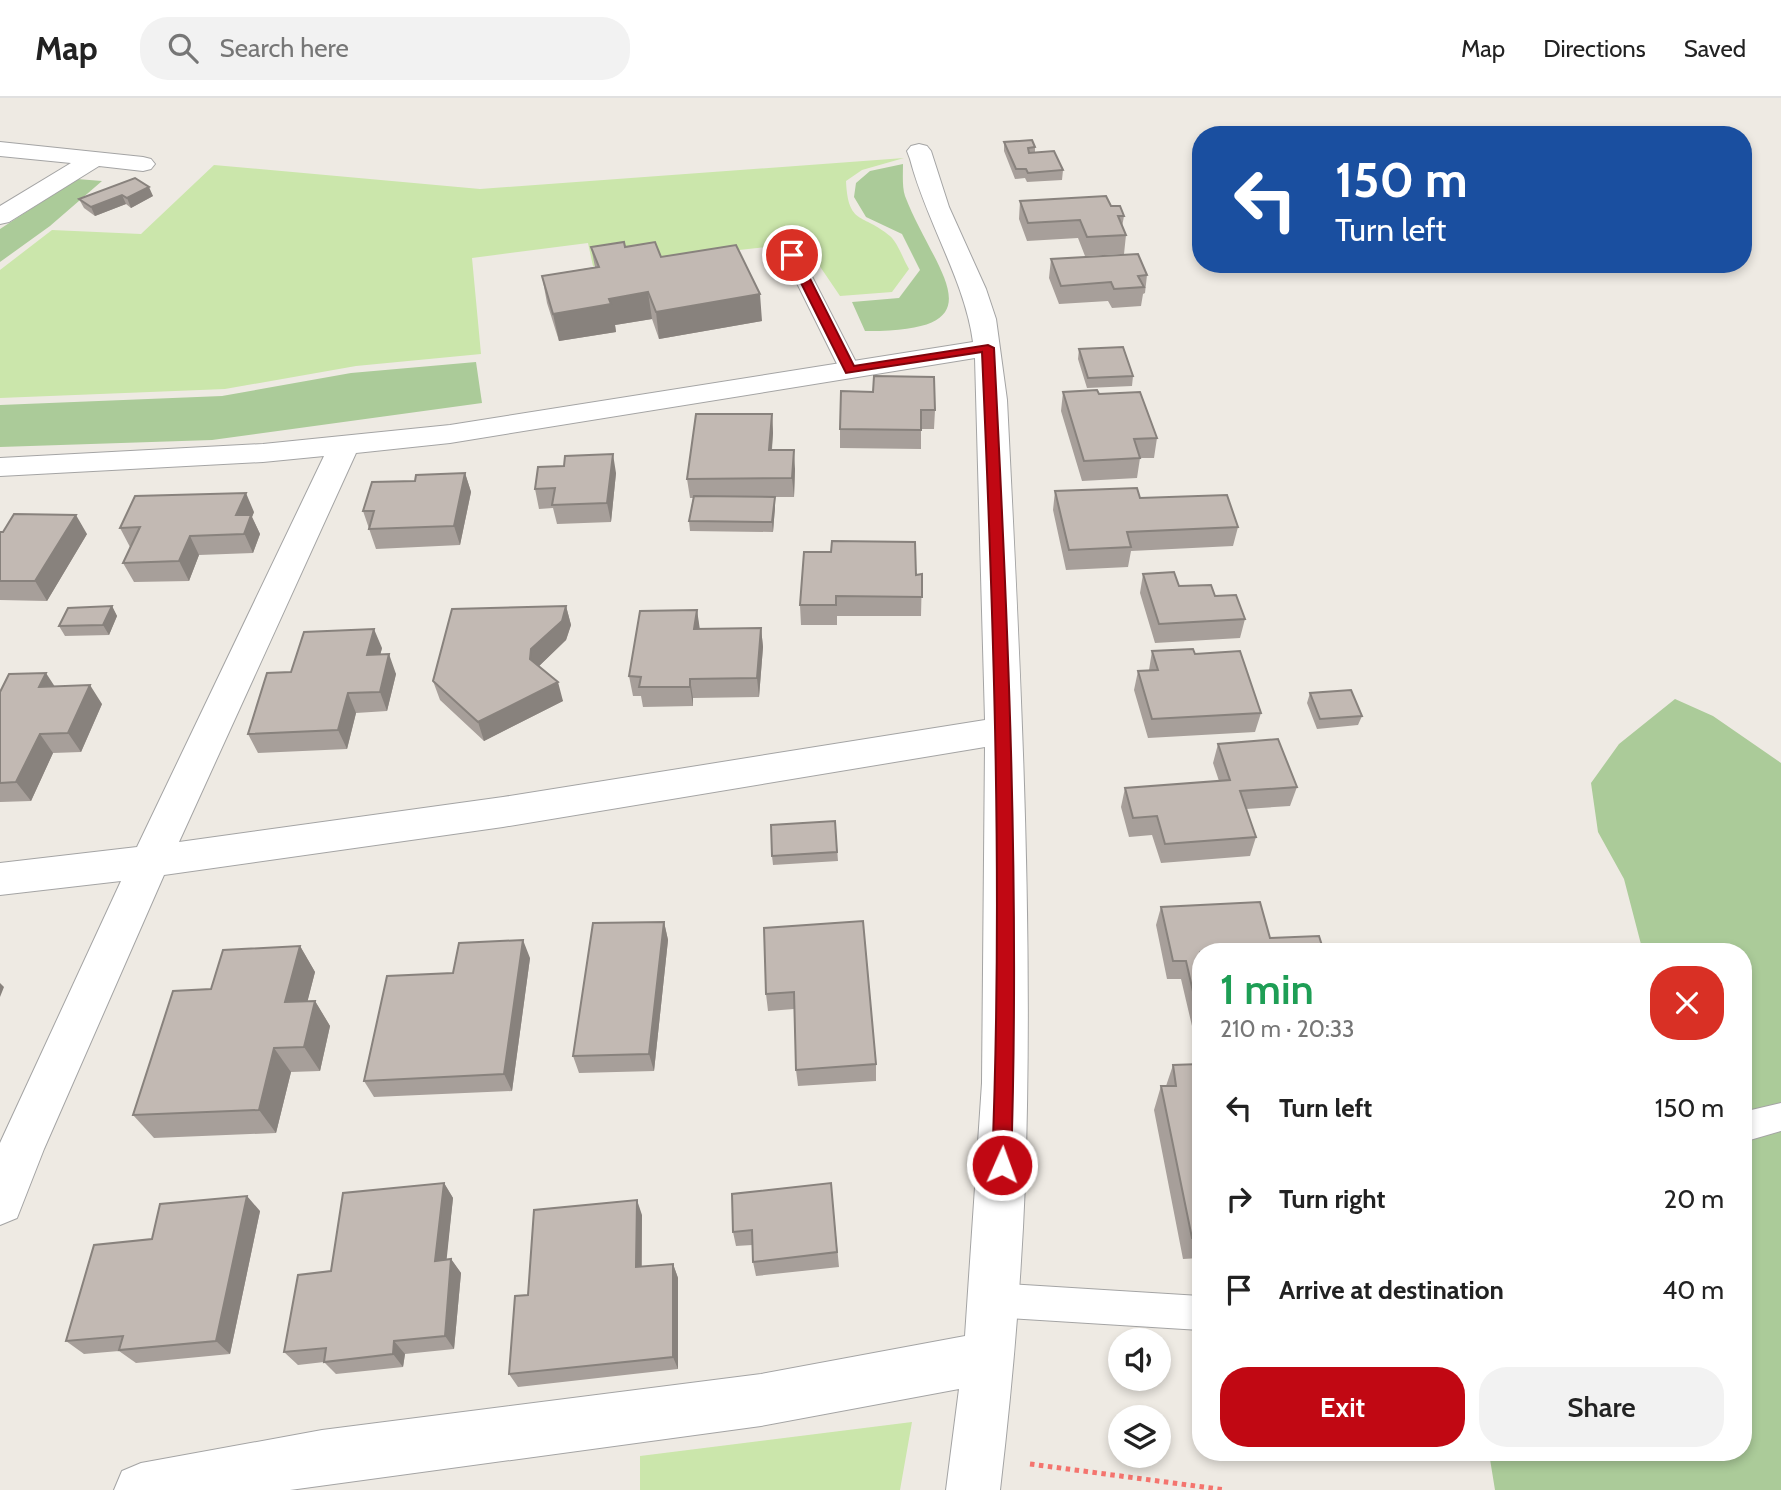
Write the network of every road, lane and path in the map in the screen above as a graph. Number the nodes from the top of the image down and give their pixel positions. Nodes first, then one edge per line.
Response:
1 (0, 149) edge
2 (919, 151) dead end
3 (95, 159) junction
4 (143, 164) dead end
5 (0, 217) edge
6 (792, 255) dead end
7 (988, 348) junction
8 (850, 370) junction
9 (344, 446) junction
10 (0, 467) edge
11 (1004, 730) junction
12 (150, 862) junction
13 (0, 879) edge
14 (1781, 1117) edge
15 (1752, 1125) edge
16 (0, 1202) edge
17 (994, 1300) junction
18 (1192, 1312) edge
19 (988, 1358) junction
20 (975, 1473) edge
21 (141, 1490) edge
22 (1226, 1490) edge

1 - 3 street
2 - 7 street
3 - 4 street
3 - 5 street
6 - 8 lane
7 - 8 street
7 - 11 street
8 - 9 street
9 - 10 street
9 - 12 street
11 - 12 street
11 - 17 street
12 - 13 street
12 - 16 street
14 - 15 lane
17 - 18 lane
17 - 19 street
19 - 20 street
19 - 21 street
20 - 22 path

